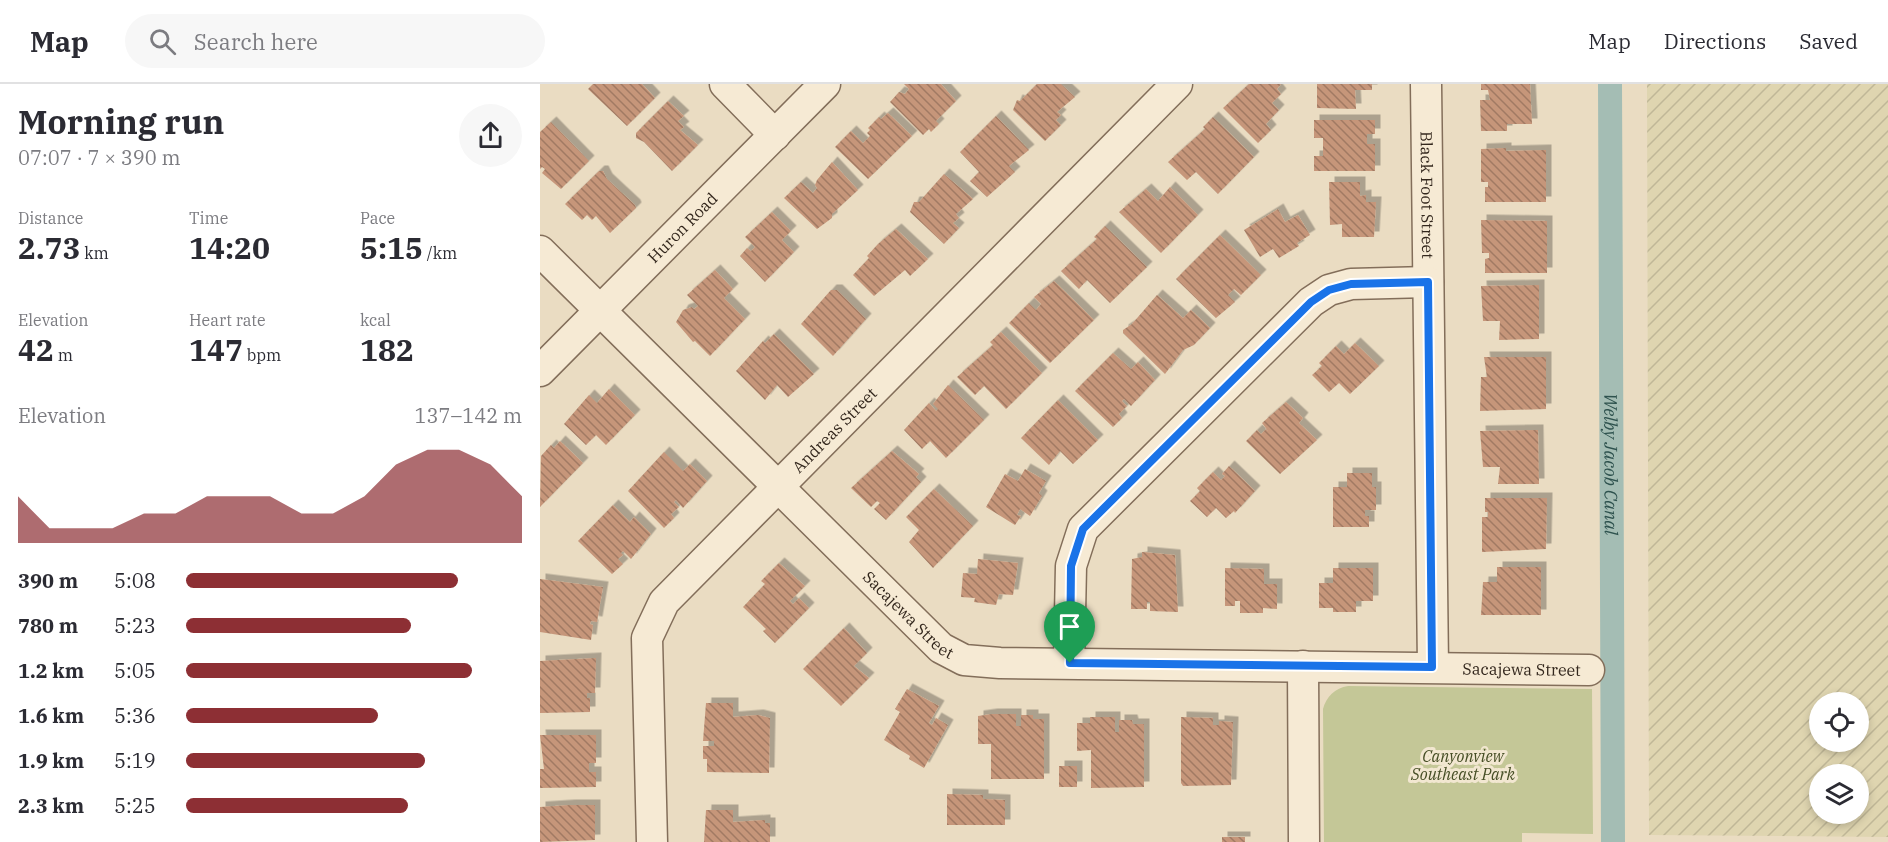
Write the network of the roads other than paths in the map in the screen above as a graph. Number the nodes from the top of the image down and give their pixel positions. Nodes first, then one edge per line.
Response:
1 (725, 84) edge
2 (825, 84) edge
3 (1177, 84) edge
4 (1426, 84) edge
5 (775, 135) junction
6 (540, 251) edge
7 (1428, 282) junction
8 (600, 311) junction
9 (540, 371) edge
10 (778, 484) junction
11 (1070, 663) junction
12 (1303, 666) junction
13 (1432, 667) junction
14 (1588, 669) dead end
15 (652, 842) edge
16 (1304, 842) edge

1 - 5 street
2 - 5 street, Huron Road
3 - 10 street, Andreas Street
4 - 7 street, Black Foot Street
5 - 8 street, Huron Road
6 - 8 street, Sacajewa Street
7 - 11 street
7 - 13 street, Black Foot Street
8 - 9 street, Huron Road
8 - 10 street, Sacajewa Street
10 - 11 street, Sacajewa Street
10 - 15 street, Andreas Street
11 - 12 street, Sacajewa Street
12 - 13 street, Sacajewa Street
12 - 16 street
13 - 14 street, Sacajewa Street

